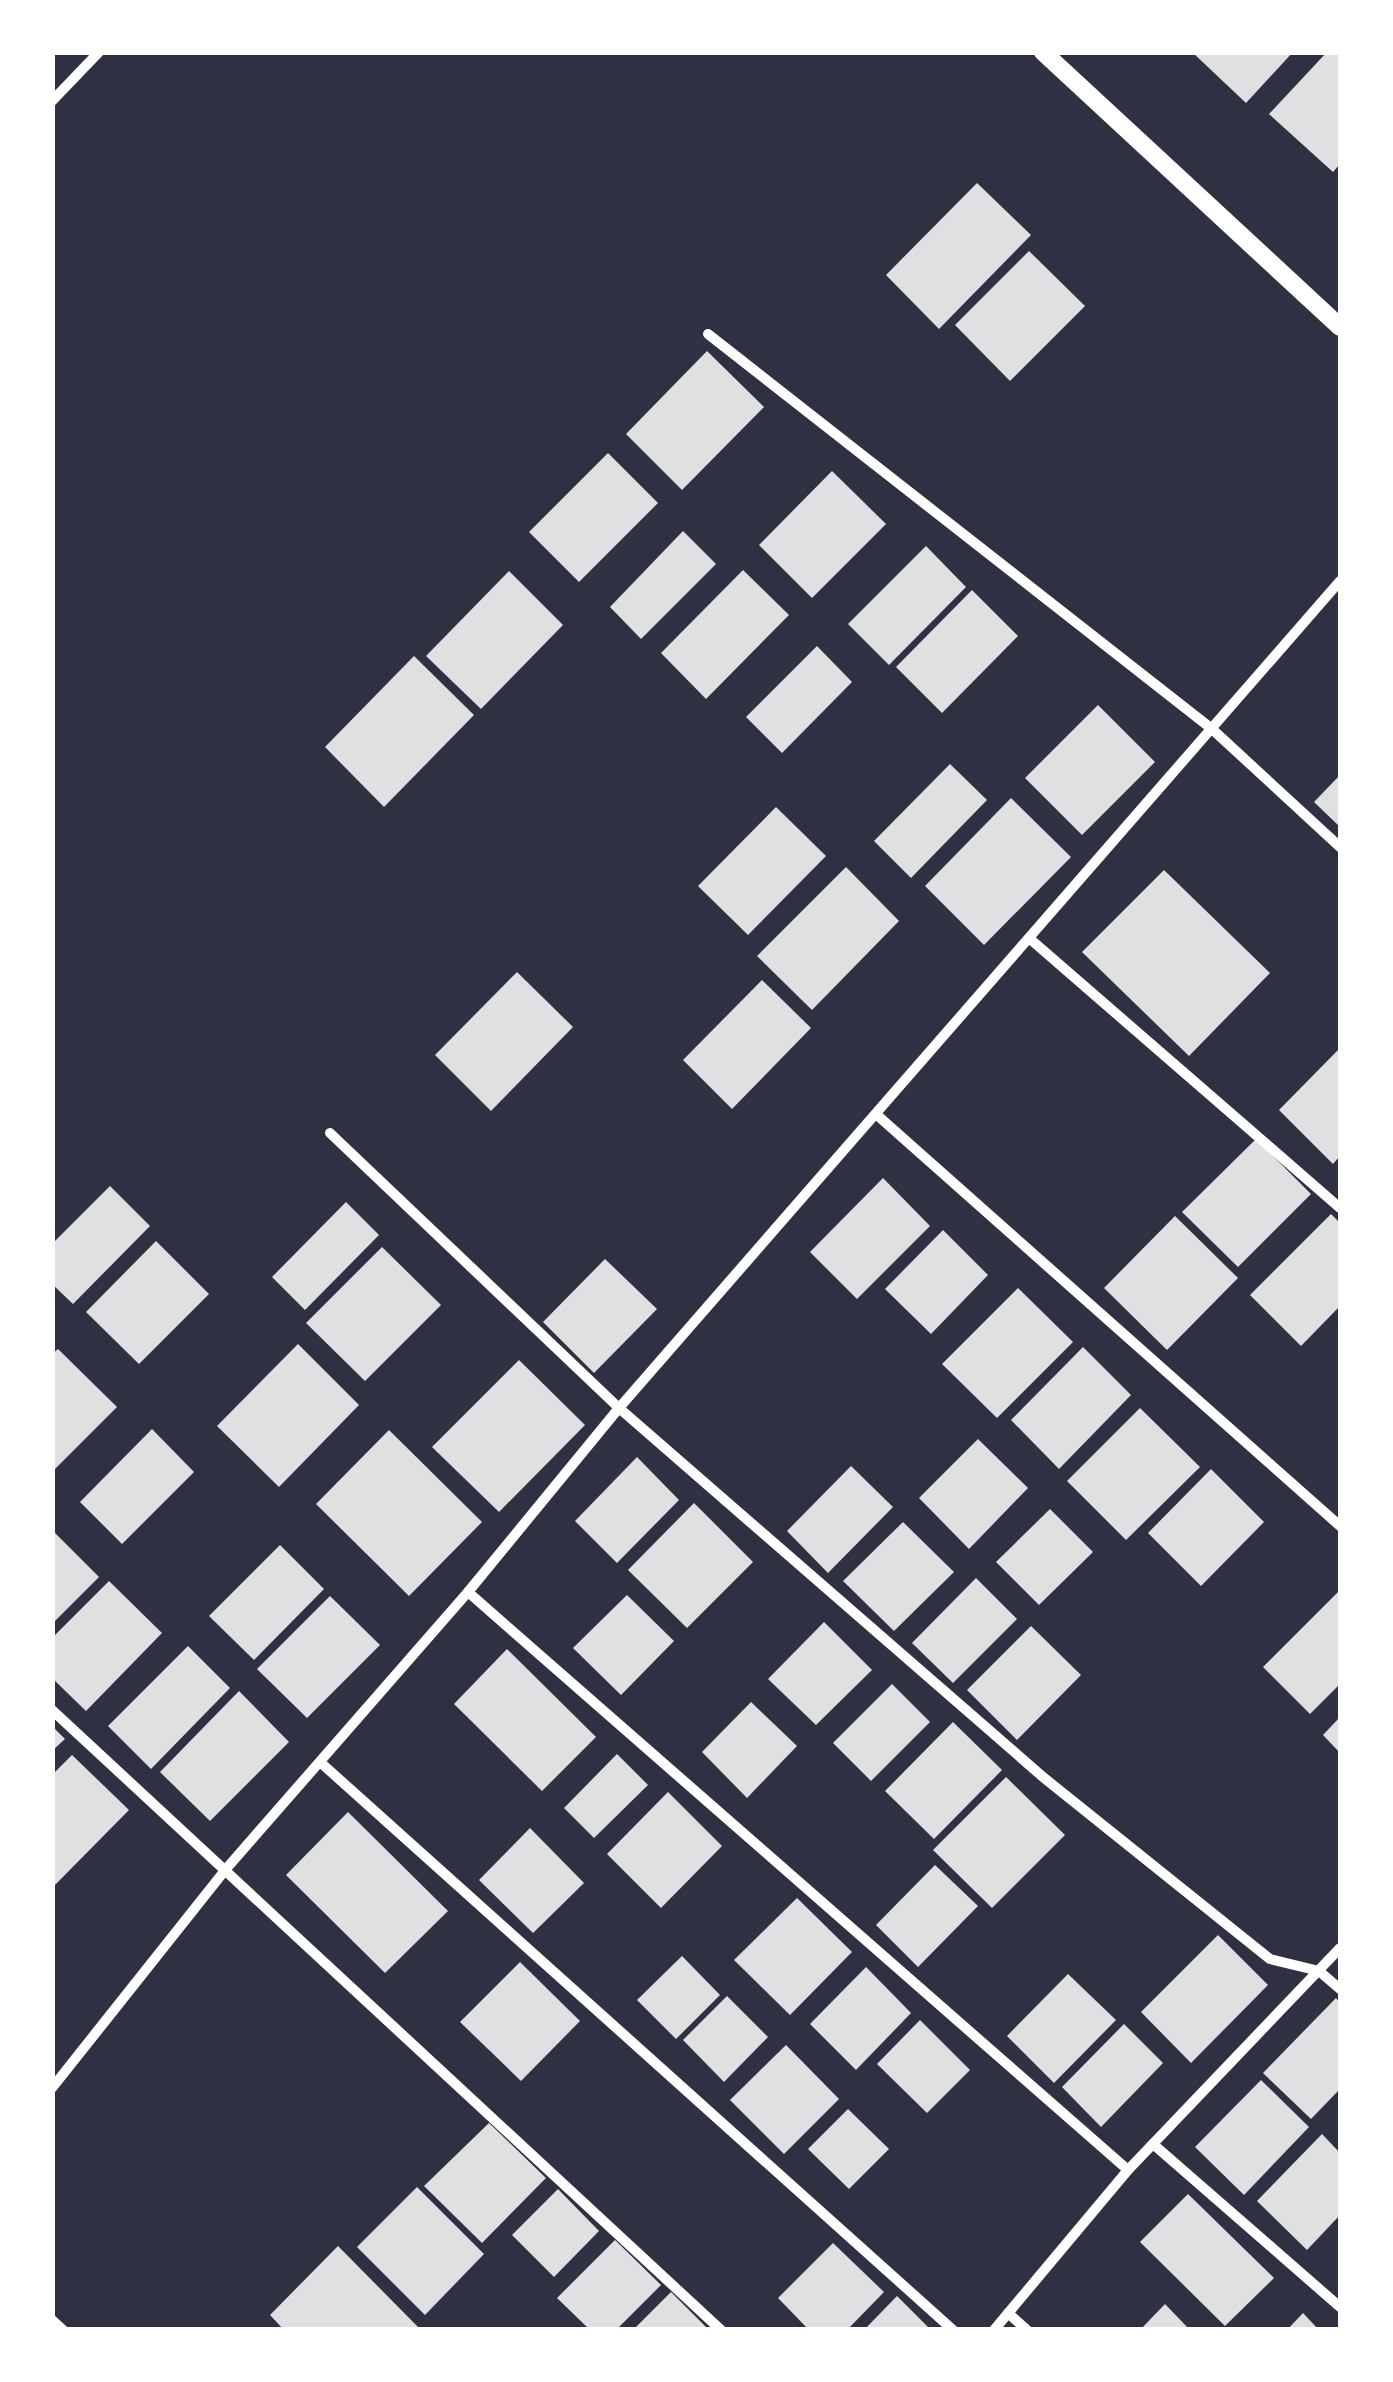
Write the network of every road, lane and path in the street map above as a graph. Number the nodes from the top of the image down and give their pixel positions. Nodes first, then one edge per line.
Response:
1 (99, 52) edge
2 (1043, 52) edge
3 (52, 101) edge
4 (1340, 327) edge
5 (708, 334) dead end
6 (1340, 582) edge
7 (1212, 729) junction
8 (1340, 847) edge
9 (1029, 938) junction
10 (877, 1115) junction
11 (330, 1132) dead end
12 (1340, 1208) edge
13 (619, 1408) junction
14 (1340, 1526) edge
15 (468, 1592) junction
16 (52, 1710) edge
17 (320, 1762) junction
18 (226, 1869) junction
19 (1340, 1948) edge
20 (1319, 1970) junction
21 (1340, 1989) edge
22 (52, 2088) edge
23 (1153, 2144) junction
24 (1128, 2170) junction
25 (1340, 2308) edge
26 (1008, 2313) junction
27 (52, 2320) edge
28 (63, 2330) edge
29 (721, 2330) edge
30 (954, 2330) edge
31 (994, 2330) edge
32 (1027, 2330) edge

1 - 3 street
2 - 4 street
5 - 7 street
6 - 7 street
7 - 8 street
7 - 9 street
9 - 10 street
9 - 12 street
10 - 13 street
10 - 14 street
11 - 13 street
13 - 15 street
13 - 20 street
15 - 17 street
15 - 24 street
16 - 18 street
17 - 18 street
17 - 30 street
18 - 22 street
18 - 29 street
19 - 20 street
20 - 21 street
20 - 23 street
23 - 24 street
23 - 25 street
24 - 26 street
26 - 31 street
26 - 32 street
27 - 28 street

